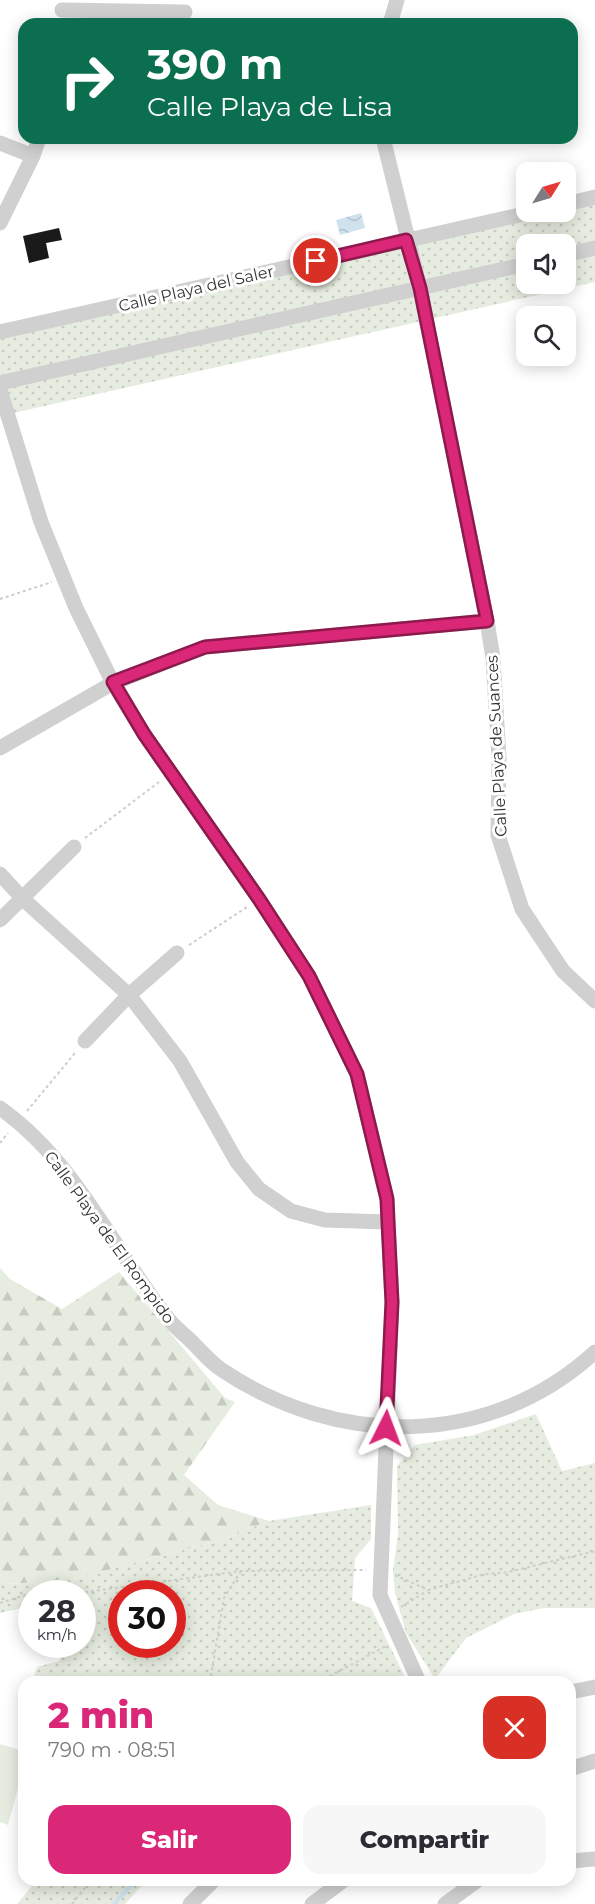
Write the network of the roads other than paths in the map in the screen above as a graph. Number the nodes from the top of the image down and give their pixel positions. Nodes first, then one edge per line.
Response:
1 (397, 0) edge
2 (62, 11) edge
3 (185, 12) dead end
4 (392, 18) edge
5 (0, 143) edge
6 (37, 144) edge
7 (385, 144) edge
8 (33, 156) junction
9 (595, 197) edge
10 (576, 202) edge
11 (516, 216) edge
12 (0, 224) edge
13 (406, 240) junction
14 (595, 248) edge
15 (576, 253) edge
16 (516, 266) edge
17 (420, 288) junction
18 (0, 332) edge
19 (0, 383) edge
20 (0, 390) edge
21 (487, 621) junction
22 (113, 682) junction
23 (0, 748) edge
24 (74, 847) road end
25 (0, 874) edge
26 (23, 898) junction
27 (0, 920) edge
28 (177, 953) road end
29 (129, 995) junction
30 (595, 1002) edge
31 (85, 1041) road end
32 (0, 1108) edge
33 (388, 1222) junction
34 (595, 1352) edge
35 (386, 1428) junction
36 (416, 1676) edge
37 (595, 1687) edge
38 (576, 1691) edge
39 (595, 1761) edge
40 (576, 1767) edge
41 (595, 1858) edge
42 (576, 1860) edge
43 (208, 1886) edge
44 (336, 1886) edge
45 (470, 1886) edge
46 (190, 1904) edge
47 (312, 1904) edge
48 (445, 1904) edge

1 - 4 street
2 - 3 street
5 - 8 street
6 - 8 street
7 - 13 street, Calle Playa de Suances
8 - 12 street
9 - 10 street
11 - 13 street, Calle Playa del Saler
13 - 17 street, Calle Playa de Suances
13 - 18 street, Calle Playa del Saler
14 - 15 street
16 - 17 street
17 - 19 street
17 - 21 street, Calle Playa de Suances
20 - 22 street
21 - 22 street
21 - 30 street, Calle Playa de Suances
22 - 23 street
22 - 33 street
24 - 26 street
25 - 26 street
26 - 27 street
26 - 29 street
28 - 29 street
29 - 31 street
29 - 33 street
32 - 35 street, Calle Playa de El Rompido
33 - 35 street
34 - 35 street, Calle Playa de El Rompido
35 - 36 street
37 - 38 street
39 - 40 street
41 - 42 street
43 - 46 street
44 - 47 street
45 - 48 street

